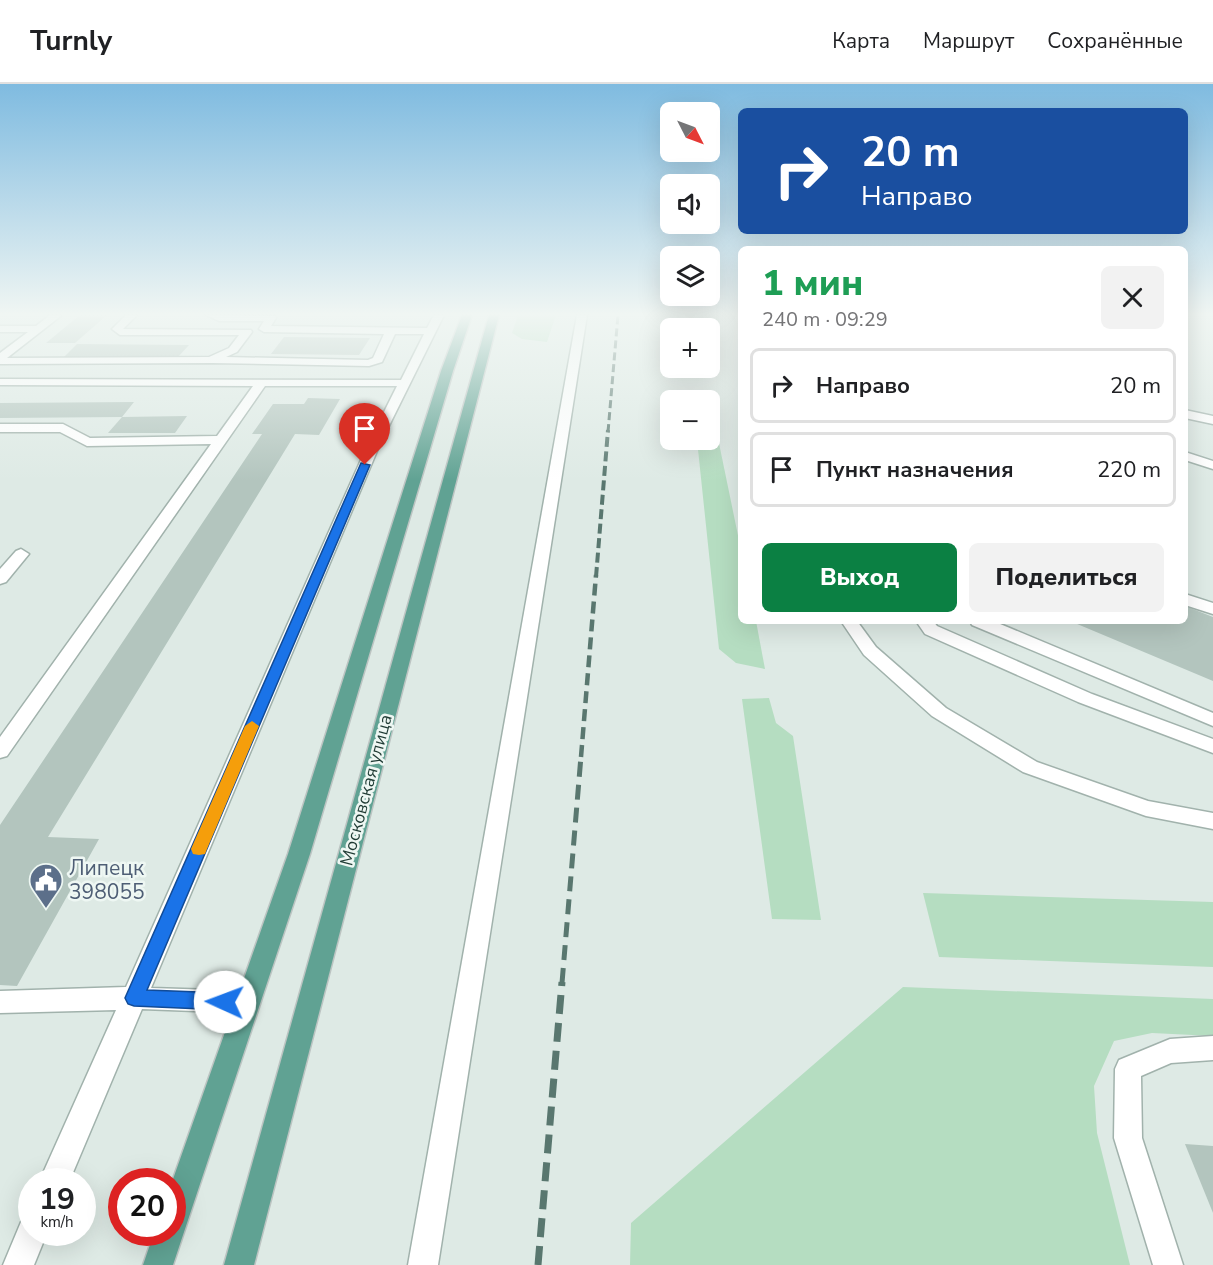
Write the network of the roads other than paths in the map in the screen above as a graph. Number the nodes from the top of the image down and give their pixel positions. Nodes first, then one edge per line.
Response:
1 (204, 370) edge
2 (412, 370) edge
3 (447, 370) edge
4 (479, 370) edge
5 (573, 370) edge
6 (0, 382) edge
7 (194, 383) junction
8 (261, 383) junction
9 (406, 383) junction
10 (1188, 415) edge
11 (1213, 420) edge
12 (1188, 421) edge
13 (0, 428) edge
14 (221, 440) junction
15 (1188, 457) edge
16 (1213, 465) edge
17 (21, 554) dead end
18 (0, 579) edge
19 (1188, 600) edge
20 (1213, 609) edge
21 (851, 624) edge
22 (926, 624) edge
23 (985, 624) edge
24 (1213, 720) edge
25 (1213, 746) edge
26 (0, 751) edge
27 (1213, 821) edge
28 (134, 998) junction
29 (0, 1002) edge
30 (247, 1002) junction
31 (1213, 1048) edge
32 (60, 1168) edge
33 (186, 1182) edge
34 (26, 1246) edge
35 (165, 1246) edge
36 (18, 1265) edge
37 (158, 1265) edge
38 (239, 1265) edge
39 (423, 1265) edge
40 (1168, 1265) edge

1 - 7 street
2 - 9 street
3 - 30 main road
4 - 38 main road, Московская улица
5 - 39 street
6 - 7 street
7 - 8 street
8 - 9 street
8 - 14 street
9 - 28 street
10 - 11 street
11 - 12 street
13 - 14 street
14 - 26 street
15 - 16 street
17 - 18 street
19 - 20 street
21 - 27 street
22 - 25 street
23 - 24 street
28 - 29 street
28 - 30 street
28 - 32 street
30 - 33 main road
31 - 40 street
34 - 36 street
35 - 37 main road

